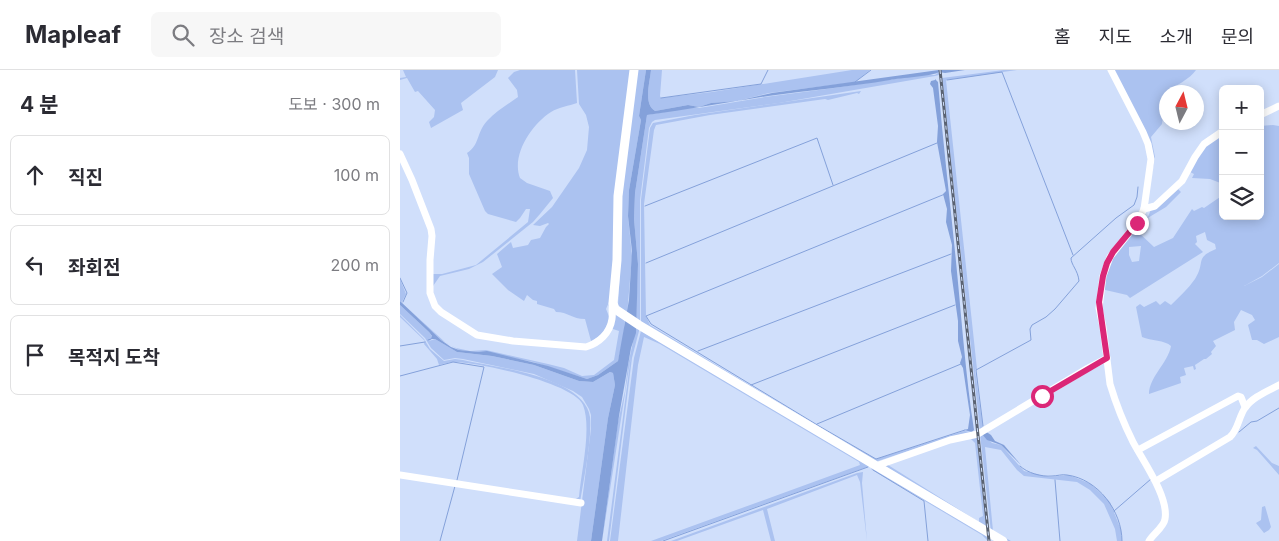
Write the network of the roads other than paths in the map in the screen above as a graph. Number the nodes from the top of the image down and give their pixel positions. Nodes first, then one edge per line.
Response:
1 (634, 70) edge
2 (1111, 70) edge
3 (1279, 106) edge
4 (1264, 113) edge
5 (1219, 134) edge
6 (400, 154) edge
7 (1144, 209) junction
8 (613, 303) junction
9 (1107, 358) junction
10 (1279, 385) edge
11 (1245, 407) junction
12 (1138, 450) junction
13 (876, 466) junction
14 (400, 475) edge
15 (1156, 481) junction
16 (581, 503) dead end
17 (1003, 541) edge
18 (1149, 541) edge

1 - 8 main road
2 - 7 street
3 - 4 street
5 - 7 street
6 - 8 street
7 - 9 street
8 - 13 main road
9 - 12 street
9 - 13 street
10 - 11 street
11 - 12 street
11 - 15 street
12 - 15 street
13 - 17 main road
14 - 16 street
15 - 18 street

